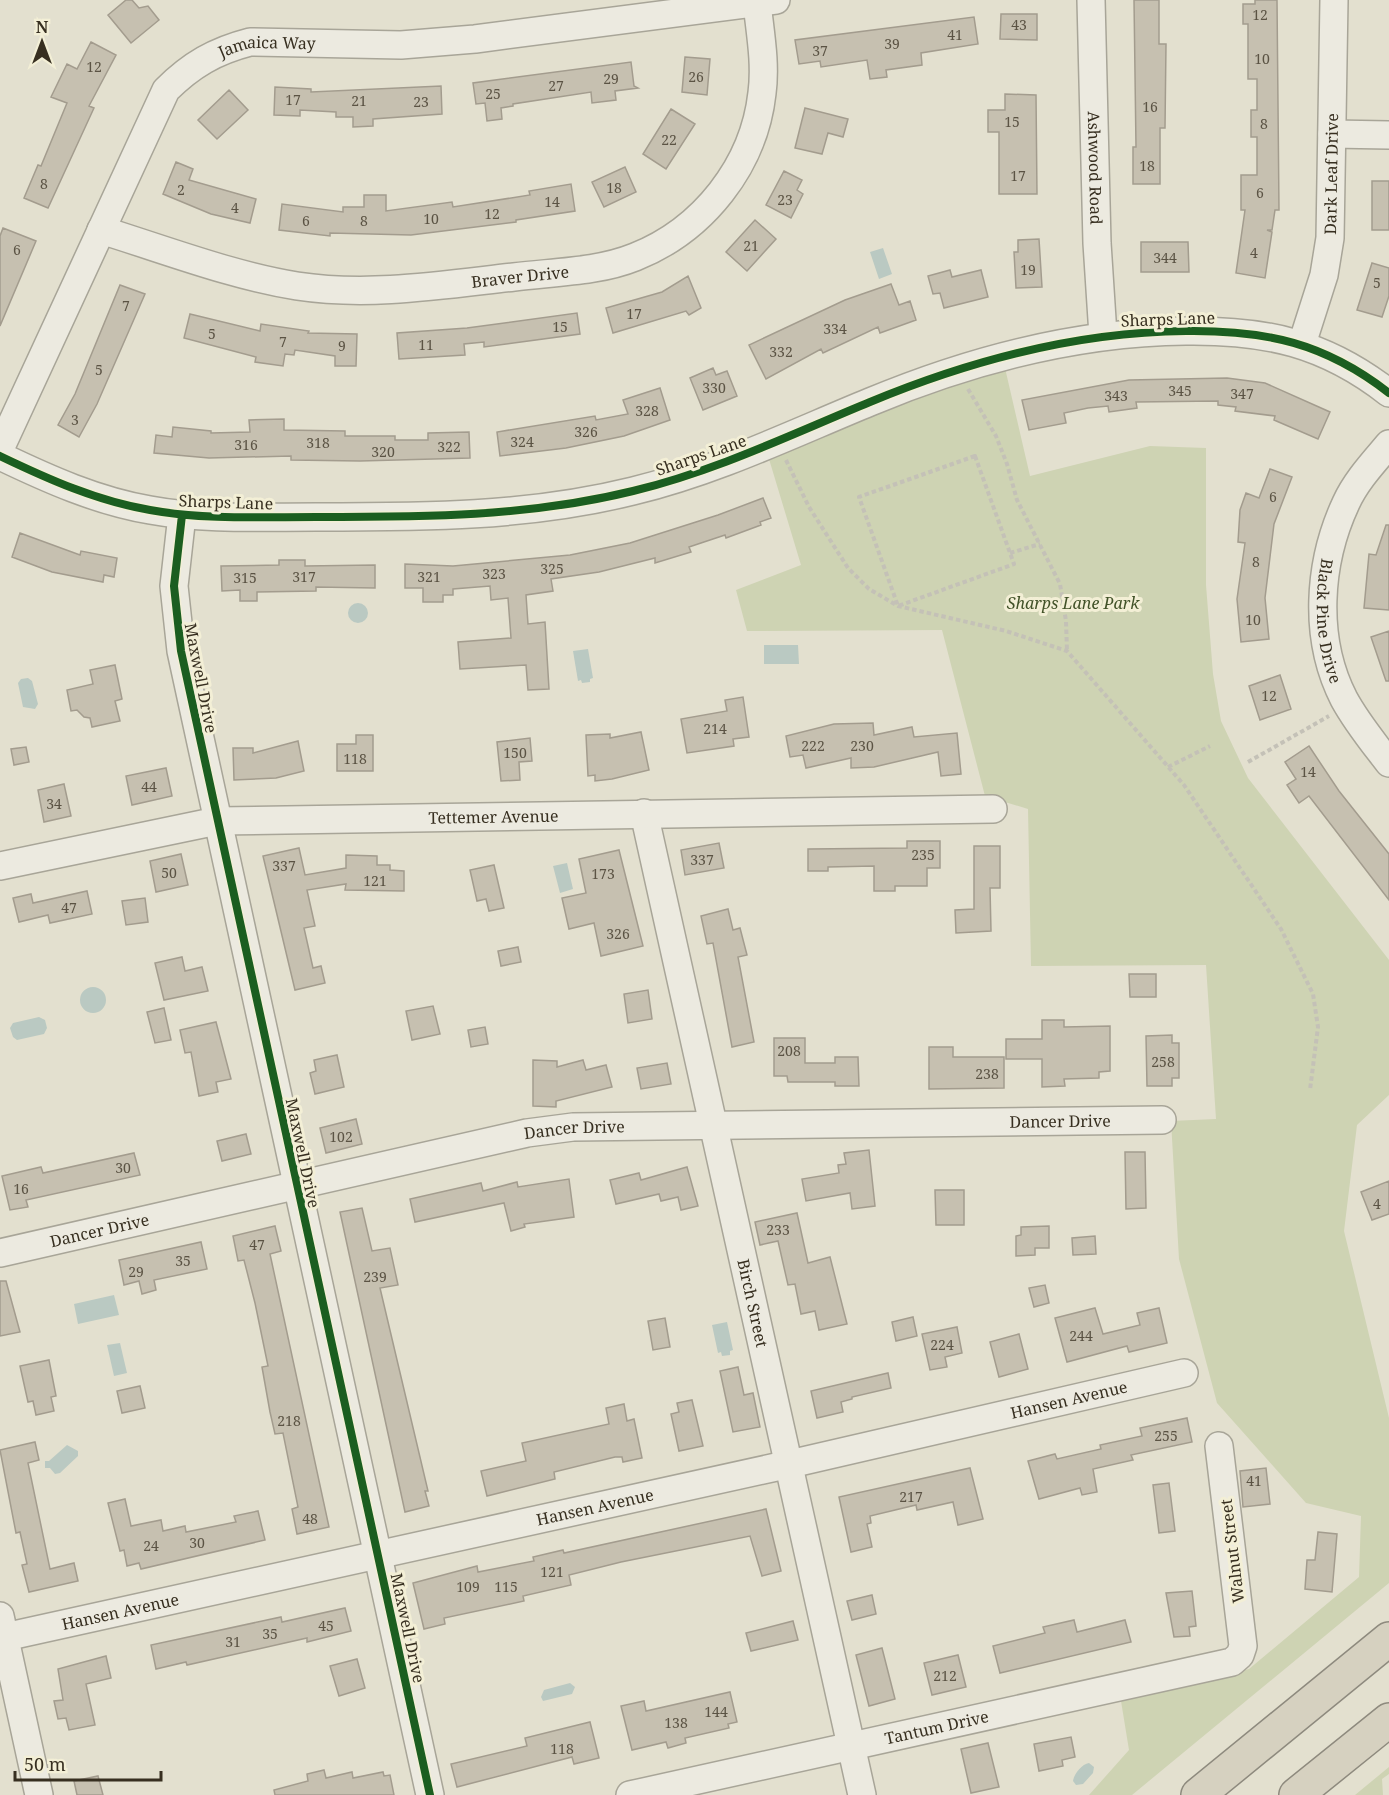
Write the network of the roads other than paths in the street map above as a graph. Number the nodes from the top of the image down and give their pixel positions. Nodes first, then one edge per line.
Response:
1 (1090, 0) edge
2 (1334, 0) edge
3 (766, 1) edge
4 (1332, 134) junction
5 (1389, 135) edge
6 (101, 230) junction
7 (1103, 335) junction
8 (1302, 344) junction
9 (1389, 393) edge
10 (1389, 444) edge
11 (0, 450) edge
12 (0, 456) edge
13 (182, 515) junction
14 (1389, 763) edge
15 (993, 809) dead end
16 (644, 813) junction
17 (217, 821) junction
18 (0, 866) edge
19 (1162, 1120) dead end
20 (713, 1126) junction
21 (296, 1185) junction
22 (0, 1253) edge
23 (1185, 1373) dead end
24 (1220, 1446) dead end
25 (790, 1464) junction
26 (378, 1555) junction
27 (2, 1627) edge
28 (1389, 1640) edge
29 (1240, 1655) joint
30 (1389, 1720) edge
31 (851, 1747) junction
32 (39, 1795) edge
33 (430, 1795) edge
34 (630, 1795) edge
35 (862, 1795) edge
36 (1198, 1795) edge
37 (1296, 1795) edge

1 - 7 street, Ashwood Road
2 - 4 street, Dark Leaf Drive
3 - 6 street, Jamaica Way
3 - 6 street, Braver Drive
4 - 5 street
4 - 8 street, Dark Leaf Drive
6 - 11 street, Jamaica Way
7 - 8 street, Sharps Lane
7 - 13 street, Sharps Lane
8 - 9 street, Sharps Lane
10 - 14 street, Black Pine Drive
12 - 13 street, Sharps Lane
13 - 17 street, Maxwell Drive
15 - 16 street, Tettemer Avenue
16 - 17 street, Tettemer Avenue
16 - 20 street, Birch Street
17 - 18 street, Tettemer Avenue
17 - 21 street, Maxwell Drive
19 - 20 street, Dancer Drive
20 - 21 street, Dancer Drive
20 - 25 street, Birch Street
21 - 22 street, Dancer Drive
21 - 26 street, Maxwell Drive
23 - 25 street, Hansen Avenue
24 - 29 street, Walnut Street
25 - 26 street, Hansen Avenue
25 - 31 street, Birch Street
26 - 27 street, Hansen Avenue
26 - 33 street, Maxwell Drive
27 - 32 street
28 - 36 highway
29 - 31 street, Tantum Drive
30 - 37 highway
31 - 34 street, Tantum Drive
31 - 35 street, Birch Street

